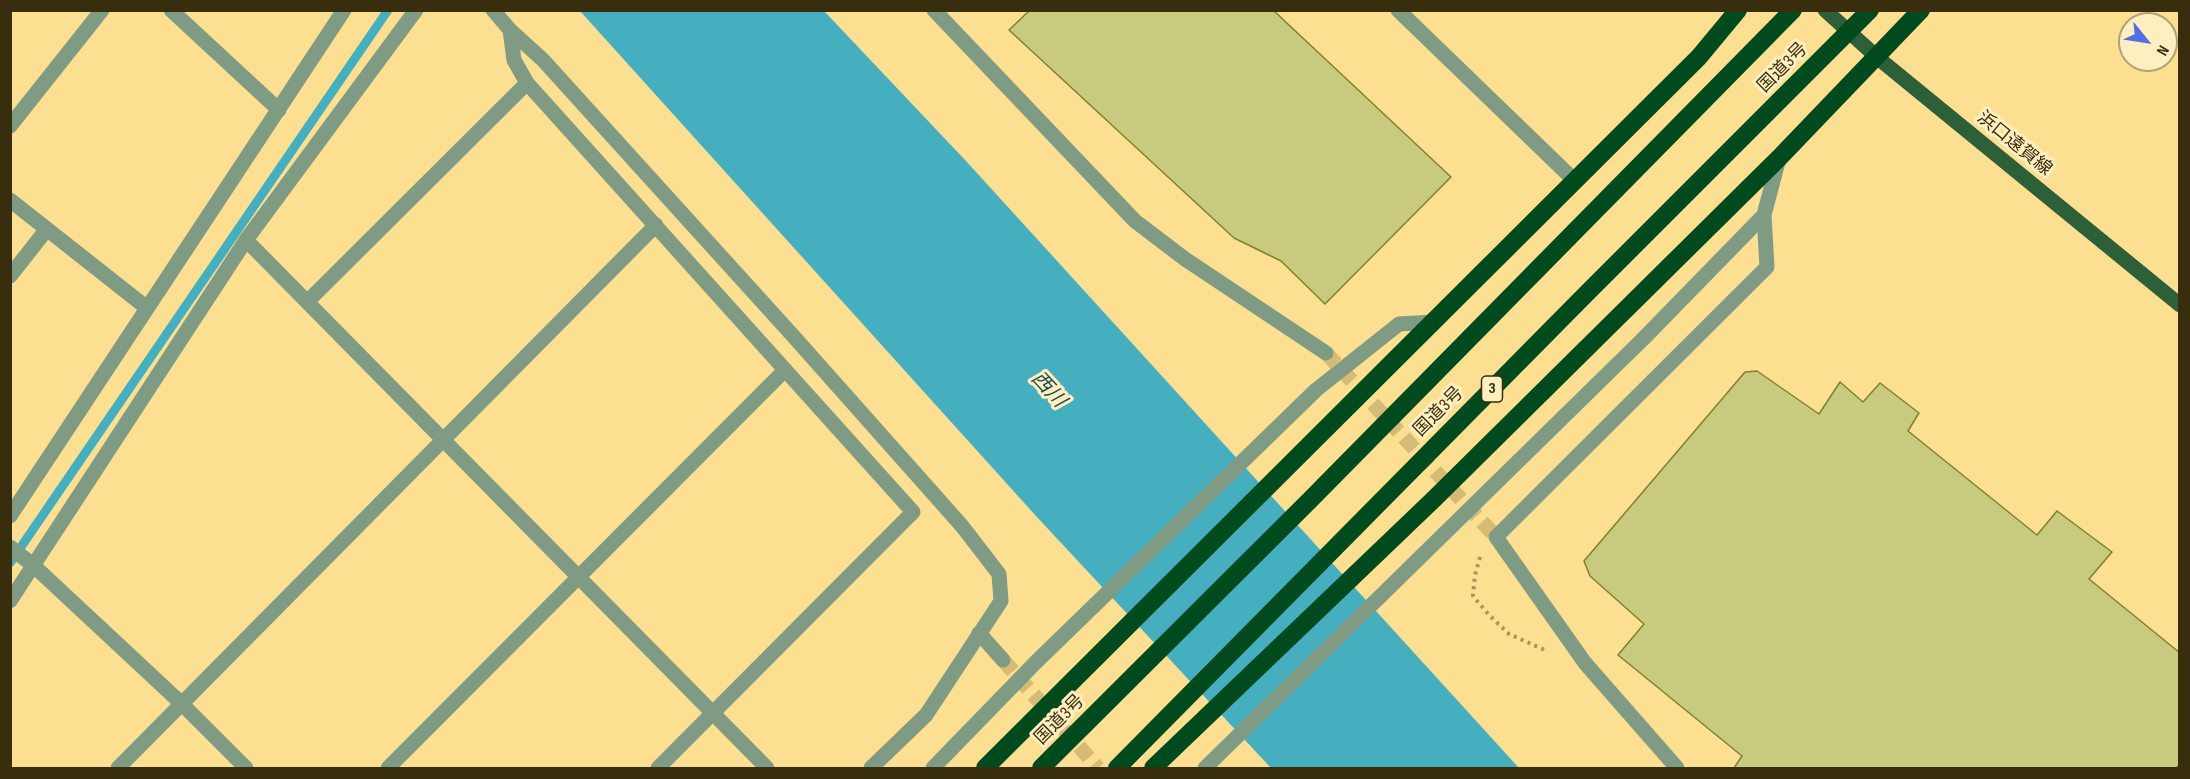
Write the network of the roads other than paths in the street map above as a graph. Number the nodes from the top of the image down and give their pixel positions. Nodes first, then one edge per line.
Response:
1 (102, 10) edge
2 (171, 10) edge
3 (344, 10) edge
4 (416, 10) edge
5 (493, 10) edge
6 (933, 10) edge
7 (1398, 10) edge
8 (1738, 10) edge
9 (1793, 10) edge
10 (1825, 10) edge
11 (1870, 10) edge
12 (1921, 10) edge
13 (510, 30) junction
14 (1878, 58) junction
15 (527, 84) junction
16 (279, 110) junction
17 (10, 126) edge
18 (1779, 158) junction
19 (1575, 181) junction
20 (10, 200) edge
21 (1764, 214) junction
22 (656, 225) junction
23 (47, 229) junction
24 (246, 240) junction
25 (10, 276) edge
26 (307, 302) junction
27 (2180, 305) edge
28 (147, 308) junction
29 (1434, 322) junction
30 (1326, 353) tunnel mouth
31 (786, 370) junction
32 (444, 441) junction
33 (10, 516) edge
34 (10, 547) edge
35 (34, 566) junction
36 (578, 578) junction
37 (10, 601) edge
38 (979, 633) junction
39 (1003, 660) tunnel mouth
40 (182, 704) junction
41 (712, 714) junction
42 (118, 768) edge
43 (246, 768) edge
44 (388, 768) edge
45 (658, 768) edge
46 (767, 768) edge
47 (871, 768) edge
48 (933, 768) edge
49 (985, 768) edge
50 (1041, 768) edge
51 (1117, 768) edge
52 (1153, 768) edge
53 (1205, 768) edge
54 (1677, 768) edge

1 - 17 street
2 - 16 street
3 - 16 street
4 - 24 street
5 - 13 street
6 - 30 street
7 - 19 street
8 - 19 highway
9 - 50 highway, 国道3号, bridge
10 - 14 main road, 浜口遠賀線
11 - 51 highway, 国道3号 / 3, bridge
12 - 14 highway
13 - 15 street
13 - 38 street
14 - 18 highway
14 - 27 main road, 浜口遠賀線
15 - 22 street
15 - 26 street
16 - 28 street
18 - 21 street
18 - 52 highway
19 - 29 highway
20 - 23 street
21 - 53 street, bridge
21 - 54 street
22 - 31 street
22 - 32 street
23 - 25 street
23 - 28 street
24 - 26 street
24 - 35 street
26 - 32 street
28 - 33 street
29 - 48 street
29 - 49 highway
31 - 36 street
31 - 41 street
32 - 36 street
32 - 40 street
34 - 35 street
35 - 37 street
35 - 40 street
36 - 41 street
36 - 44 street
38 - 39 street
38 - 47 street
40 - 42 street
40 - 43 street
41 - 45 street
41 - 46 street

